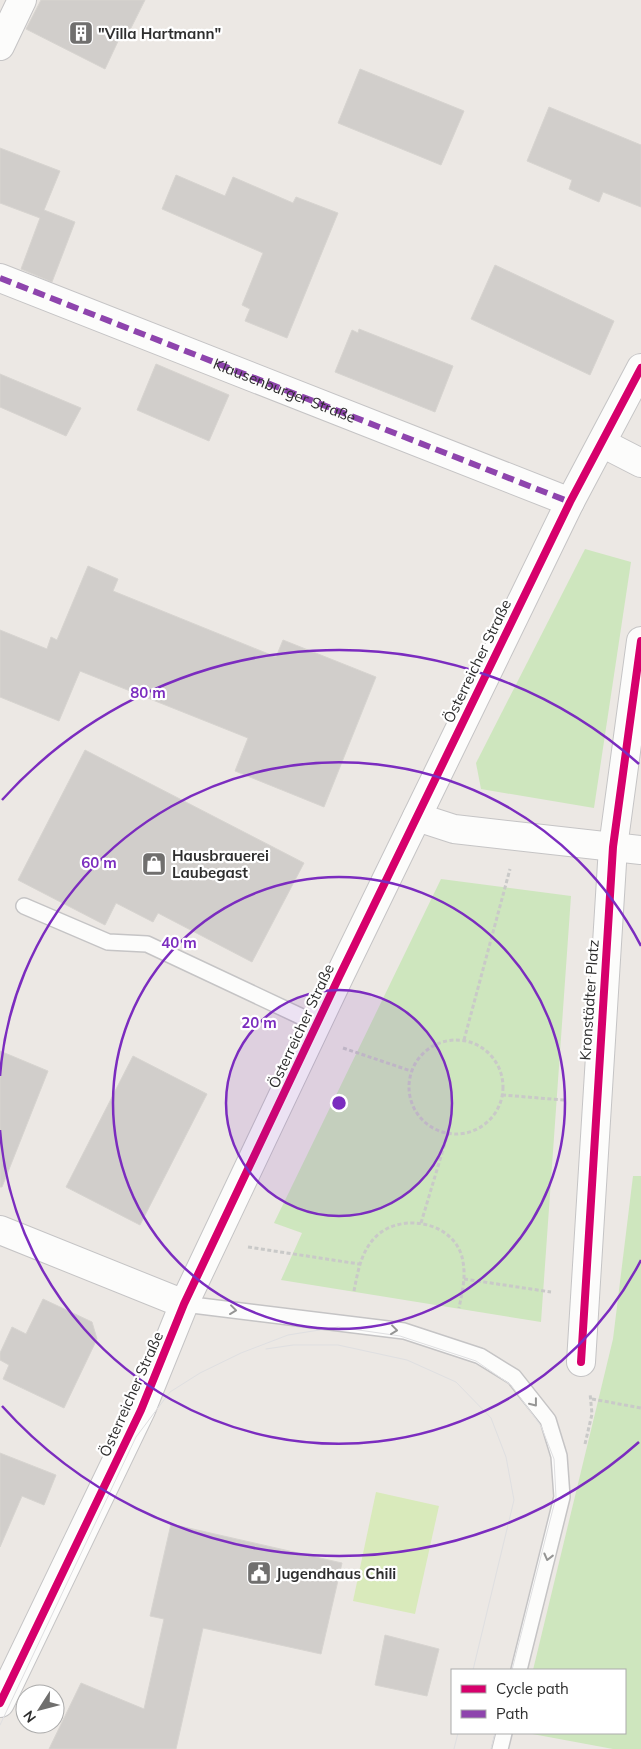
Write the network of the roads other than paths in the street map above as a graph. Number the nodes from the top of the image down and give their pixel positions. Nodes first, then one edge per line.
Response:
1 (22, 0) edge
2 (0, 46) edge
3 (0, 278) edge
4 (641, 368) edge
5 (602, 443) junction
6 (641, 463) edge
7 (570, 502) junction
8 (641, 641) edge
9 (417, 817) junction
10 (613, 847) junction
11 (641, 850) edge
12 (24, 906) dead end
13 (314, 1030) junction
14 (0, 1230) edge
15 (184, 1304) junction
16 (581, 1362) dead end
17 (519, 1669) edge
18 (0, 1703) edge
19 (504, 1734) edge
20 (500, 1749) edge

1 - 2 street
3 - 7 street, Klausenburger Straße
4 - 5 street, Österreicher Straße
5 - 6 street
5 - 7 street, Österreicher Straße
7 - 9 street, Österreicher Straße
8 - 10 street, Kronstädter Platz
9 - 10 street
9 - 13 street, Österreicher Straße
10 - 11 street
10 - 16 street, Kronstädter Platz
12 - 13 lane
13 - 15 street, Österreicher Straße
14 - 15 street
15 -> 17 lane
15 - 18 street, Österreicher Straße
19 - 20 lane

